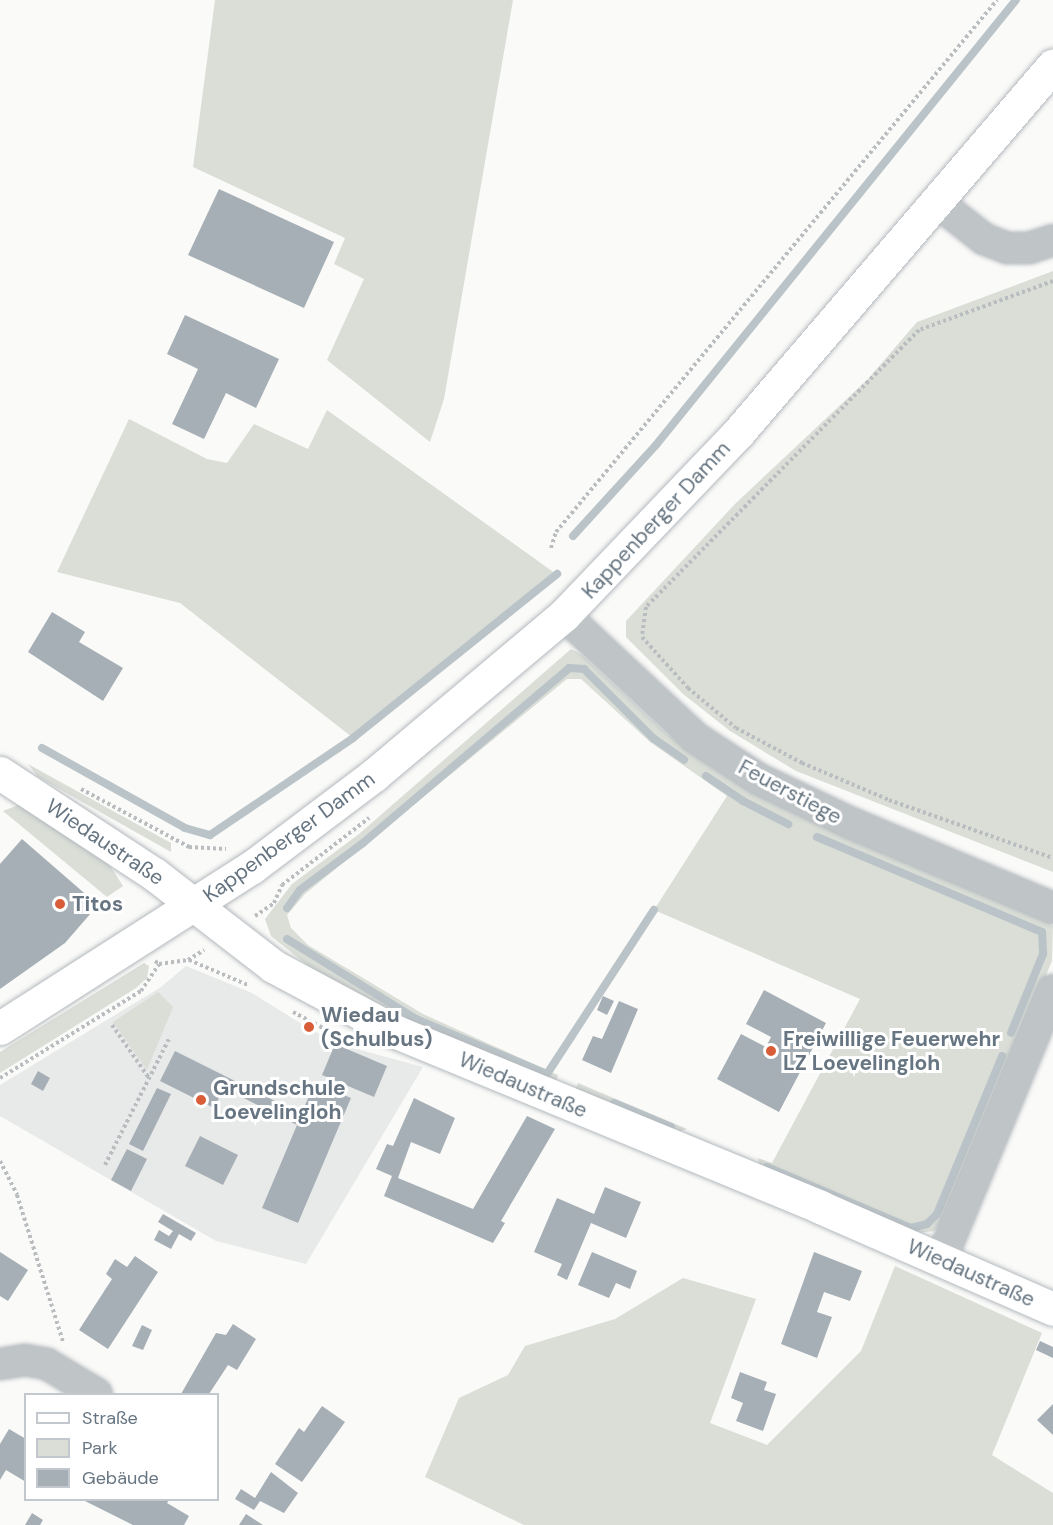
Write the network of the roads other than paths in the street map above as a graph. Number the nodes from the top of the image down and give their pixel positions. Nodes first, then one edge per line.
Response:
1 (1053, 66) edge
2 (937, 202) junction
3 (1053, 240) edge
4 (564, 615) junction
5 (0, 773) edge
6 (195, 906) junction
7 (1053, 908) edge
8 (1053, 990) edge
9 (0, 1028) edge
10 (941, 1260) junction
11 (1053, 1310) edge
12 (0, 1364) edge
13 (94, 1393) edge

1 - 2 main road, Kappenberger Damm
2 - 3 street
2 - 4 main road, Kappenberger Damm
4 - 6 main road, Kappenberger Damm
4 - 7 street, Feuerstiege
5 - 6 main road, Wiedaustraße
6 - 9 main road, Kappenberger Damm
6 - 10 main road, Wiedaustraße
8 - 10 street
10 - 11 main road, Wiedaustraße
12 - 13 street

